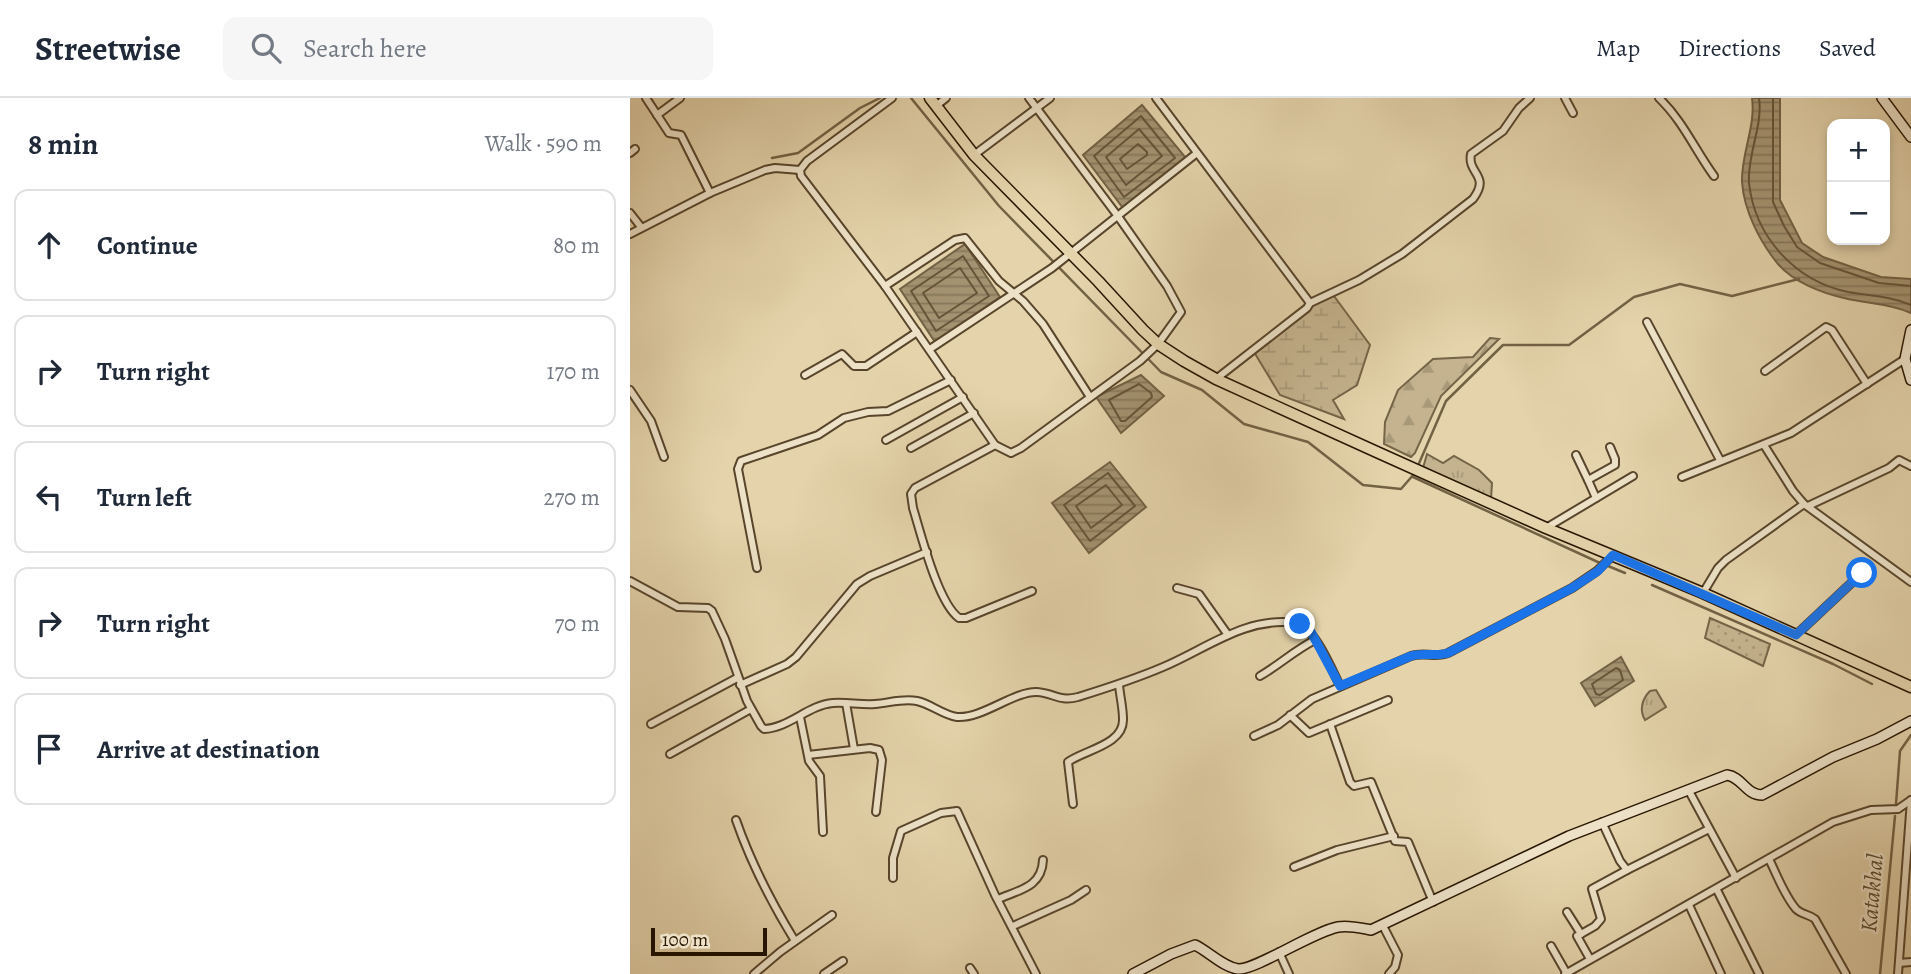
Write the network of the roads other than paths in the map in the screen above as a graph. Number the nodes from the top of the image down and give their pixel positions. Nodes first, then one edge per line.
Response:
1 (646, 98) edge
2 (680, 98) edge
3 (892, 98) edge
4 (946, 98) edge
5 (1029, 98) edge
6 (1050, 98) edge
7 (1156, 98) edge
8 (1530, 98) edge
9 (1565, 98) edge
10 (1659, 98) edge
11 (1882, 98) edge
12 (933, 102) edge
13 (1037, 107) junction
14 (1573, 113) dead end
15 (657, 116) junction
16 (1911, 137) edge
17 (1197, 153) junction
18 (974, 155) junction
19 (800, 170) junction
20 (1714, 176) dead end
21 (710, 193) junction
22 (630, 213) edge
23 (1117, 215) junction
24 (641, 228) junction
25 (630, 234) edge
26 (1067, 256) junction
27 (885, 286) junction
28 (1014, 294) junction
29 (1310, 303) junction
30 (1647, 322) dead end
31 (1911, 331) edge
32 (918, 332) junction
33 (1158, 344) junction
34 (930, 349) junction
35 (1905, 359) junction
36 (1765, 371) dead end
37 (805, 375) dead end
38 (1216, 379) junction
39 (951, 380) junction
40 (1911, 380) edge
41 (1867, 384) junction
42 (630, 390) edge
43 (963, 397) junction
44 (1090, 397) junction
45 (974, 413) junction
46 (886, 440) dead end
47 (995, 444) junction
48 (1764, 445) junction
49 (1609, 447) dead end
50 (912, 448) dead end
51 (1576, 454) dead end
52 (664, 457) dead end
53 (1720, 460) junction
54 (1911, 466) edge
55 (1633, 476) dead end
56 (1682, 477) dead end
57 (1588, 480) junction
58 (1597, 498) junction
59 (1806, 505) junction
60 (1546, 528) junction
61 (927, 552) junction
62 (1613, 555) junction
63 (757, 568) dead end
64 (1862, 573) dead end
65 (630, 581) edge
66 (1911, 582) edge
67 (1177, 588) dead end
68 (1032, 591) dead end
69 (1703, 593) junction
70 (1228, 635) junction
71 (1796, 635) junction
72 (1315, 640) junction
73 (1260, 676) dead end
74 (737, 678) junction
75 (740, 685) junction
76 (1119, 685) junction
77 (1340, 686) junction
78 (1911, 687) edge
79 (1388, 700) dead end
80 (846, 703) junction
81 (751, 709) junction
82 (1290, 715) junction
83 (800, 717) junction
84 (1911, 721) edge
85 (651, 724) dead end
86 (1330, 724) junction
87 (1254, 736) dead end
88 (853, 749) junction
89 (670, 754) dead end
90 (808, 755) junction
91 (1689, 791) junction
92 (1911, 799) edge
93 (1073, 804) dead end
94 (876, 812) dead end
95 (736, 820) dead end
96 (1602, 822) junction
97 (1709, 829) junction
98 (823, 832) dead end
99 (1394, 836) junction
100 (1769, 859) junction
101 (1044, 860) dead end
102 (1294, 867) dead end
103 (1627, 870) junction
104 (893, 878) dead end
105 (1735, 878) junction
106 (1086, 890) dead end
107 (1717, 890) junction
108 (998, 899) junction
109 (1433, 902) junction
110 (1689, 905) junction
111 (1911, 909) edge
112 (1902, 911) junction
113 (1567, 912) dead end
114 (832, 915) dead end
115 (1382, 924) junction
116 (1013, 926) junction
117 (1581, 934) junction
118 (795, 941) junction
119 (1551, 946) dead end
120 (1279, 952) junction
121 (1590, 959) junction
122 (844, 961) dead end
123 (1911, 962) edge
124 (1899, 963) junction
125 (754, 974) edge
126 (824, 974) edge
127 (1036, 974) edge
128 (1133, 974) edge
129 (1289, 974) edge
130 (1389, 974) edge
131 (1566, 974) edge
132 (1721, 974) edge
133 (1759, 974) edge
134 (1846, 974) edge
135 (1898, 974) edge

1 - 15 street
2 - 15 street
3 - 19 street
4 - 12 street
5 - 13 street
6 - 13 street
7 - 17 street
8 - 29 street
9 - 14 street
10 - 20 street
11 - 16 street
12 - 18 main road
13 - 18 street
13 - 23 street
15 - 21 street
17 - 23 street
17 - 29 street
18 - 26 main road
19 - 21 street
19 - 27 street
21 - 24 street
22 - 24 street
23 - 26 street
23 - 33 street
24 - 25 street
26 - 28 street
26 - 33 main road
27 - 28 street
27 - 32 street
28 - 34 street
28 - 44 street
29 - 38 street
30 - 53 street
31 - 35 street
32 - 34 street
32 - 37 street
33 - 38 main road
33 - 44 street
34 - 39 street
35 - 40 street
35 - 41 street
36 - 41 street
38 - 60 main road
39 - 43 street
39 - 63 street
41 - 48 street
42 - 52 street
43 - 45 street
43 - 46 street
44 - 47 street
45 - 47 street
45 - 50 street
47 - 61 street
48 - 53 street
48 - 59 street
49 - 57 street
51 - 57 street
53 - 56 street
54 - 59 street
55 - 58 street
57 - 58 street
58 - 60 street
59 - 66 street
59 - 69 street
60 - 62 main road
61 - 68 street
61 - 75 street
62 - 69 main road
62 - 77 street
64 - 71 street
65 - 74 street
67 - 70 street
69 - 71 main road
70 - 72 street
70 - 76 street
71 - 78 main road
72 - 73 street
72 - 77 street
74 - 75 street
74 - 85 street
75 - 81 street
76 - 80 street
76 - 93 street
77 - 82 street
79 - 86 street
80 - 83 street
80 - 88 street
81 - 83 street
81 - 89 street
82 - 86 street
82 - 87 street
83 - 90 street
84 - 91 street
86 - 99 street
88 - 90 street
88 - 94 street
90 - 98 street
91 - 96 street
91 - 97 street
92 - 100 street
92 - 112 street
95 - 118 street
96 - 103 street
96 - 109 street
97 - 103 street
97 - 105 street
99 - 102 street
99 - 109 street
100 - 105 street
100 - 134 street
101 - 108 street
103 - 117 street
104 - 108 street
105 - 107 street
106 - 116 street
107 - 110 street
107 - 133 street
108 - 116 street
109 - 115 street
110 - 121 street
110 - 132 street
111 - 112 street
112 - 124 street
113 - 117 street
114 - 118 street
115 - 120 street
115 - 130 street
116 - 127 street
117 - 121 street
118 - 125 street
119 - 131 street
120 - 128 street
120 - 129 street
121 - 131 street
122 - 126 street
123 - 124 street
124 - 135 street

